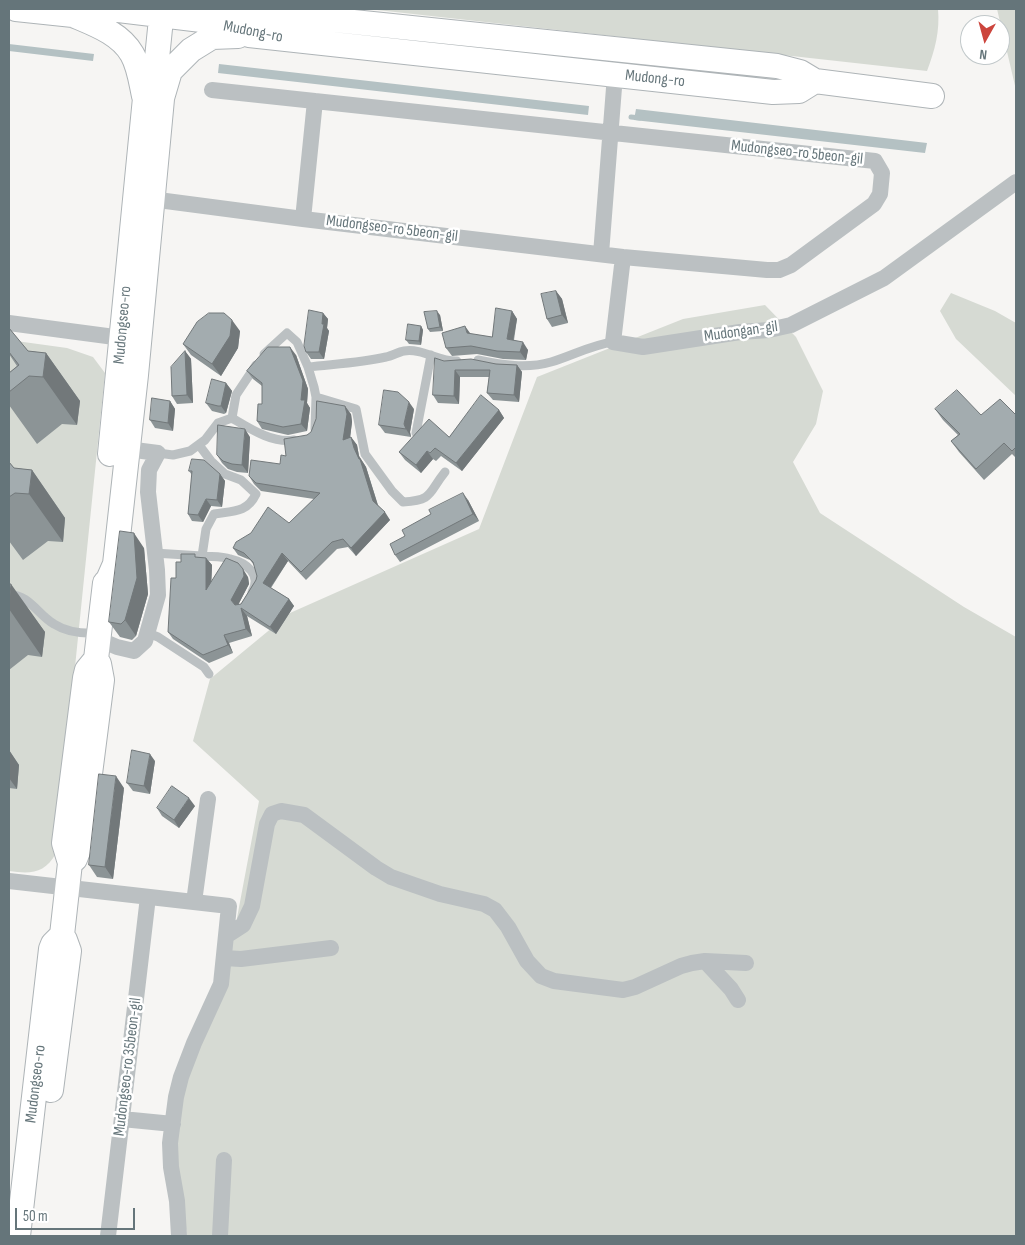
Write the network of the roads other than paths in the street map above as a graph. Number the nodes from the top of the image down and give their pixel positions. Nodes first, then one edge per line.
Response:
1 (16, 9) edge
2 (104, 9) edge
3 (110, 9) edge
4 (243, 10) edge
5 (161, 12) edge
6 (73, 15) junction
7 (210, 21) junction
8 (249, 35) junction
9 (615, 75) junction
10 (815, 81) junction
11 (212, 90) dead end
12 (932, 96) dead end
13 (153, 99) junction
14 (315, 101) junction
15 (611, 132) junction
16 (1016, 182) edge
17 (144, 198) junction
18 (303, 219) junction
19 (601, 254) junction
20 (623, 256) junction
21 (9, 323) edge
22 (122, 338) junction
23 (613, 342) junction
24 (431, 355) junction
25 (308, 367) junction
26 (316, 397) junction
27 (232, 418) junction
28 (416, 433) edge
29 (199, 445) junction
30 (127, 449) junction
31 (158, 453) junction
32 (445, 472) dead end
33 (154, 553) junction
34 (202, 556) junction
35 (105, 583) junction
36 (9, 596) edge
37 (248, 600) edge
38 (148, 632) junction
39 (98, 644) junction
40 (209, 674) dead end
41 (208, 799) dead end
42 (9, 881) edge
43 (67, 887) junction
44 (148, 897) junction
45 (194, 902) junction
46 (62, 935) junction
47 (226, 936) junction
48 (330, 948) dead end
49 (224, 958) junction
50 (705, 961) junction
51 (746, 963) dead end
52 (738, 1000) dead end
53 (122, 1119) junction
54 (173, 1124) junction
55 (224, 1160) dead end
56 (18, 1236) edge
57 (33, 1236) edge
58 (108, 1236) edge
59 (179, 1236) edge
60 (220, 1236) edge

1 - 6 main road
2 - 6 main road
3 - 5 main road
4 - 7 main road, Mudong-ro
4 - 10 main road, Mudong-ro
5 - 7 main road
5 - 13 main road
6 - 13 main road
7 - 8 main road, Mudong-ro
8 - 9 main road, Mudong-ro
8 - 13 main road
9 - 10 main road, Mudong-ro
9 - 15 street
10 - 12 main road, Mudong-ro
11 - 14 street, Mudongseo-ro 5beon-gil
13 - 17 main road, Mudongseo-ro
14 - 15 street, Mudongseo-ro 5beon-gil
14 - 18 street
15 - 19 street
15 - 20 street, Mudongseo-ro 5beon-gil
16 - 23 street, Mudongan-gil
17 - 18 street, Mudongseo-ro 5beon-gil
17 - 22 main road, Mudongseo-ro
17 - 30 main road, Mudongseo-ro
18 - 19 street, Mudongseo-ro 5beon-gil
19 - 20 street, Mudongseo-ro 5beon-gil
20 - 23 street
21 - 22 street
22 - 35 main road, Mudongseo-ro
23 - 24 lane, Mudongan-gil
24 - 25 lane, Mudongan-gil
24 - 28 lane
25 - 26 lane
25 - 27 lane
26 - 27 lane
26 - 32 lane
27 - 29 lane
29 - 31 lane
29 - 34 lane
30 - 31 street
30 - 35 main road, Mudongseo-ro
31 - 33 street
33 - 34 lane
33 - 38 street
34 - 37 lane
35 - 39 main road, Mudongseo-ro
36 - 39 lane
38 - 39 street
38 - 40 lane
39 - 43 main road, Mudongseo-ro
41 - 45 street
42 - 43 street
43 - 44 street
43 - 46 main road, Mudongseo-ro
44 - 45 street
44 - 53 street, Mudongseo-ro 35beon-gil
45 - 47 street
46 - 56 main road, Mudongseo-ro
46 - 57 main road, Mudongseo-ro
47 - 49 street
47 - 50 street
48 - 49 street
49 - 54 street
50 - 51 street
50 - 52 street
53 - 54 street
53 - 58 street, Mudongseo-ro 35beon-gil
54 - 59 street
55 - 60 street

